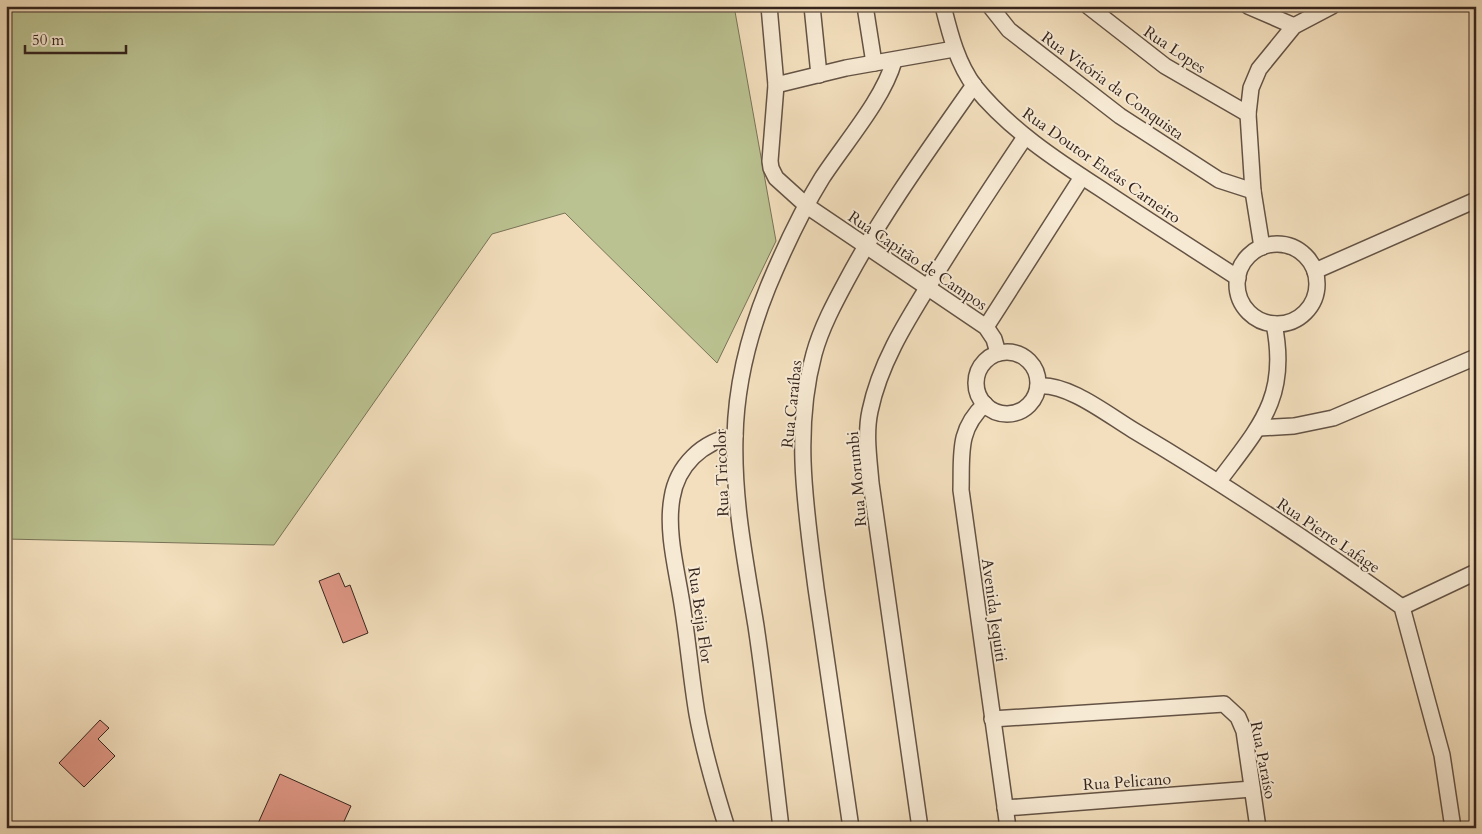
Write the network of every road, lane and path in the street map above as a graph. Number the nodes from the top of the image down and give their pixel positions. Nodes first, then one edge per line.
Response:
1 (769, 6) edge
2 (812, 6) edge
3 (865, 6) edge
4 (943, 6) edge
5 (990, 6) edge
6 (1088, 6) edge
7 (1248, 6) edge
8 (1332, 6) edge
9 (1294, 26) junction
10 (954, 48) junction
11 (894, 61) junction
12 (874, 63) junction
13 (818, 75) junction
14 (776, 85) junction
15 (974, 85) junction
16 (1248, 114) junction
17 (1025, 137) junction
18 (1082, 176) junction
19 (1252, 191) junction
20 (1476, 200) edge
21 (807, 206) junction
22 (866, 245) junction
23 (1262, 248) junction
24 (1316, 271) junction
25 (1238, 278) junction
26 (927, 288) junction
27 (1274, 324) junction
28 (986, 328) junction
29 (998, 353) junction
30 (1476, 357) edge
31 (1038, 386) junction
32 (985, 404) junction
33 (1259, 428) junction
34 (734, 436) junction
35 (1219, 481) junction
36 (1476, 572) edge
37 (1402, 607) junction
38 (992, 720) junction
39 (1252, 789) junction
40 (1005, 808) junction
41 (727, 828) edge
42 (781, 828) edge
43 (851, 828) edge
44 (920, 828) edge
45 (1008, 828) edge
46 (1258, 828) edge
47 (1453, 828) edge

1 - 14 street, Rua Capitão de Campos
2 - 13 street
3 - 12 street
4 - 10 street, Rua Doutor Enéas Carneiro
5 - 19 street, Rua Vitória da Conquista
6 - 16 street, Rua Lopes
7 - 9 street
8 - 9 street
9 - 16 street
10 - 11 street
10 - 15 street, Rua Doutor Enéas Carneiro
11 - 12 street
11 - 21 street, Rua Tricolor
12 - 13 street
13 - 14 street
14 - 21 street, Rua Capitão de Campos
15 - 17 street, Rua Doutor Enéas Carneiro
15 - 22 street, Rua Caraíbas
16 - 19 street
17 - 18 street, Rua Doutor Enéas Carneiro
17 - 26 street, Rua Morumbi
18 - 25 street, Rua Doutor Enéas Carneiro
18 - 28 street
19 - 23 street
20 - 24 street
21 - 22 street, Rua Capitão de Campos
21 - 34 street, Rua Tricolor
22 - 26 street, Rua Capitão de Campos
22 - 43 street, Rua Caraíbas
23 - 24 street
23 - 25 street
24 - 27 street
25 - 27 street
26 - 28 street, Rua Capitão de Campos
26 - 44 street, Rua Morumbi
27 - 33 street
28 - 29 street, Rua Capitão de Campos
29 - 31 street
29 - 32 street
30 - 33 street
31 - 32 street
31 - 35 street, Rua Pierre Lafage
32 - 38 street, Avenida Jequiti
33 - 35 street
34 - 41 street, Rua Beija Flor
34 - 42 street, Rua Tricolor
35 - 37 street, Rua Pierre Lafage
36 - 37 street
37 - 47 street
38 - 39 street, Rua Paraíso
38 - 40 street, Avenida Jequiti
39 - 40 street, Rua Pelicano
39 - 46 street, Rua Paraíso
40 - 45 street, Avenida Jequiti

